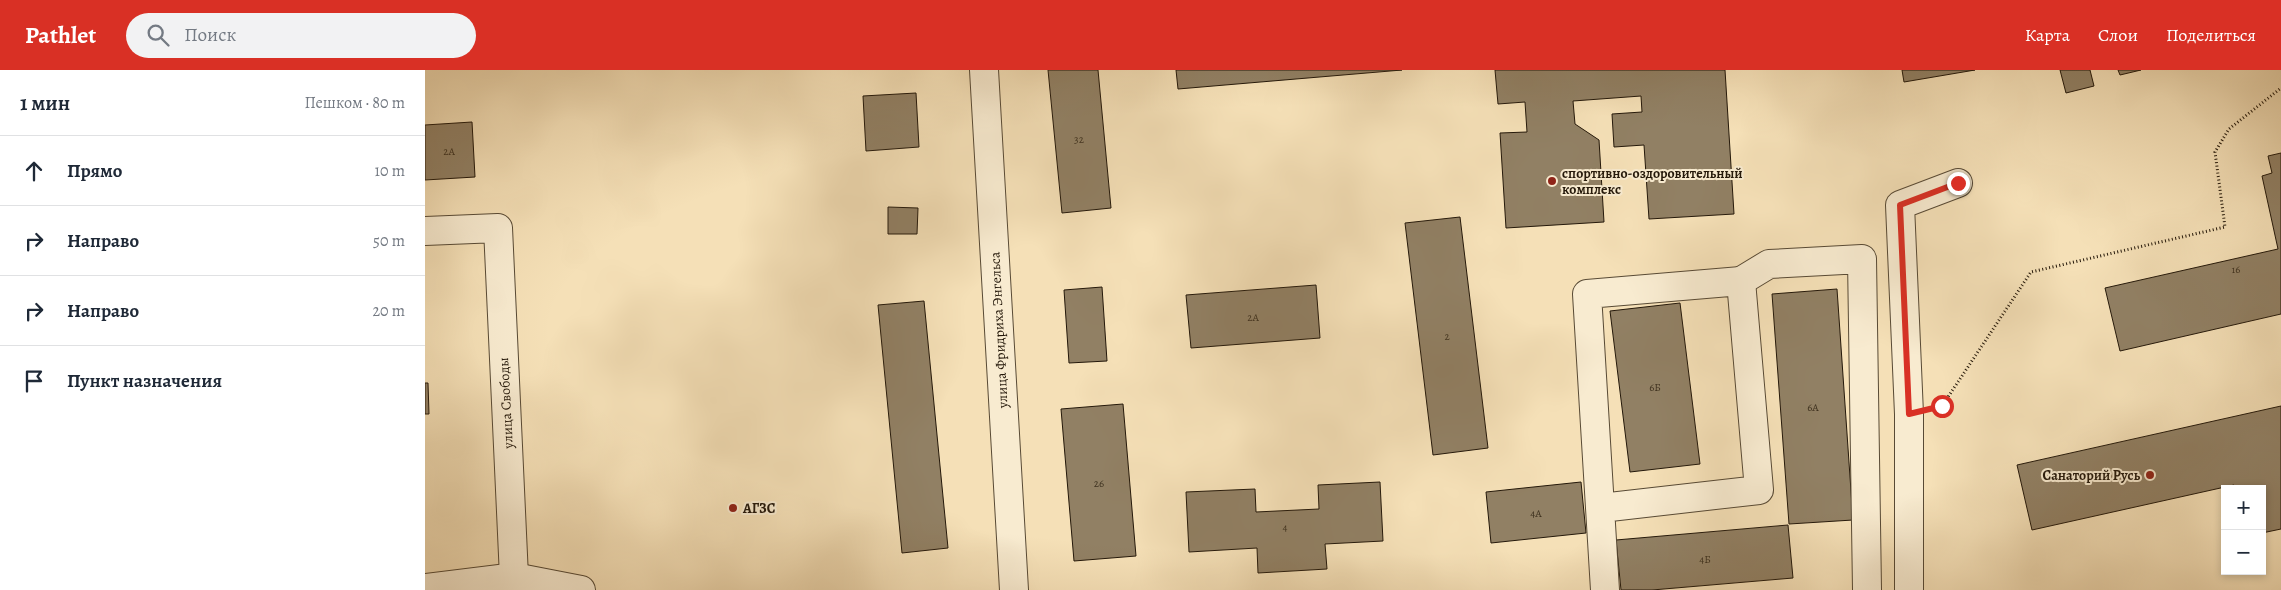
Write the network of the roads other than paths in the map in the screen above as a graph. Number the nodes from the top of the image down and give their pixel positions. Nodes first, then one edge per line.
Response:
1 (983, 70) edge
2 (1958, 183) dead end
3 (425, 231) edge
4 (1741, 281) junction
5 (1601, 508) junction
6 (514, 577) junction
7 (425, 588) edge
8 (581, 590) edge
9 (1014, 590) edge
10 (1605, 590) edge
11 (1867, 590) edge
12 (1909, 590) edge

1 - 9 street, улица Фридриха Энгельса
2 - 12 street
3 - 6 street, улица Свободы
4 - 5 street
4 - 5 street
4 - 11 street
5 - 10 street
6 - 7 street
6 - 8 street

